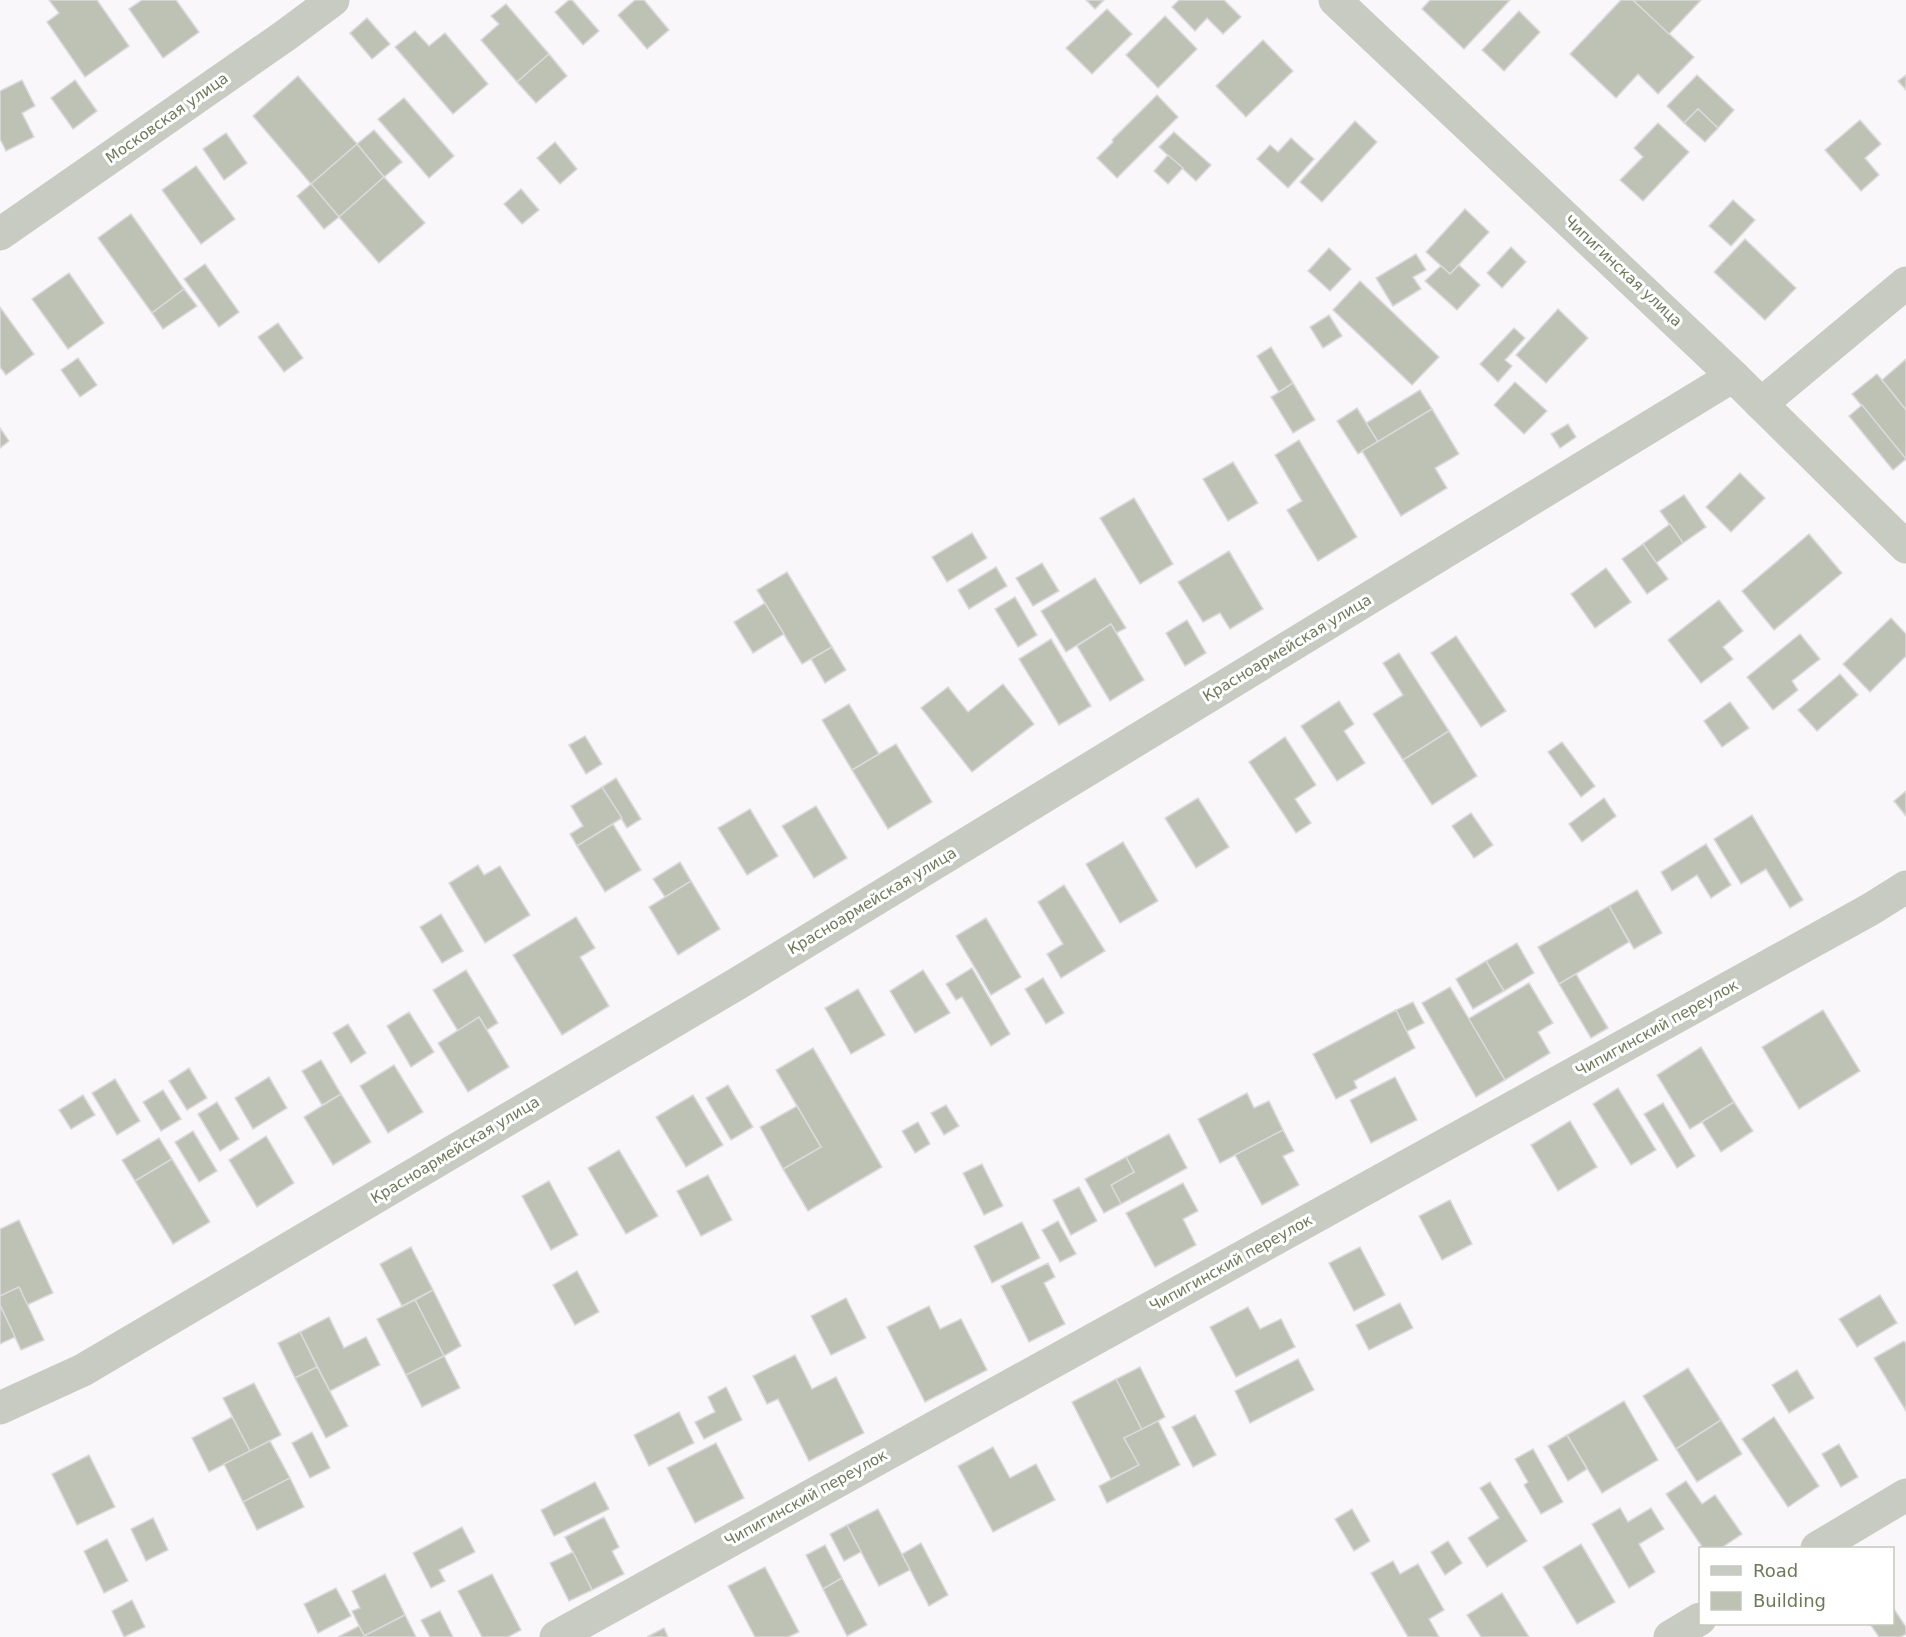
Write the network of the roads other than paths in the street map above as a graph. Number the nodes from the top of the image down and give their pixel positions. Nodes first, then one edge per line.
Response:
1 (333, 0) edge
2 (1335, 0) edge
3 (0, 234) edge
4 (1906, 283) edge
5 (1733, 376) junction
6 (1761, 404) junction
7 (1906, 547) edge
8 (1906, 887) edge
9 (0, 1408) edge
10 (1906, 1495) edge
11 (1819, 1547) edge
12 (1699, 1620) edge
13 (556, 1637) edge
14 (1670, 1637) edge

1 - 3 street, Московская улица
2 - 5 street, Чипигинская улица
4 - 6 street
5 - 6 street, Чипигинская улица
5 - 9 street, Красноармейская улица
6 - 7 street, Чипигинская улица
8 - 13 street, Чипигинский переулок
10 - 11 street
12 - 14 street

